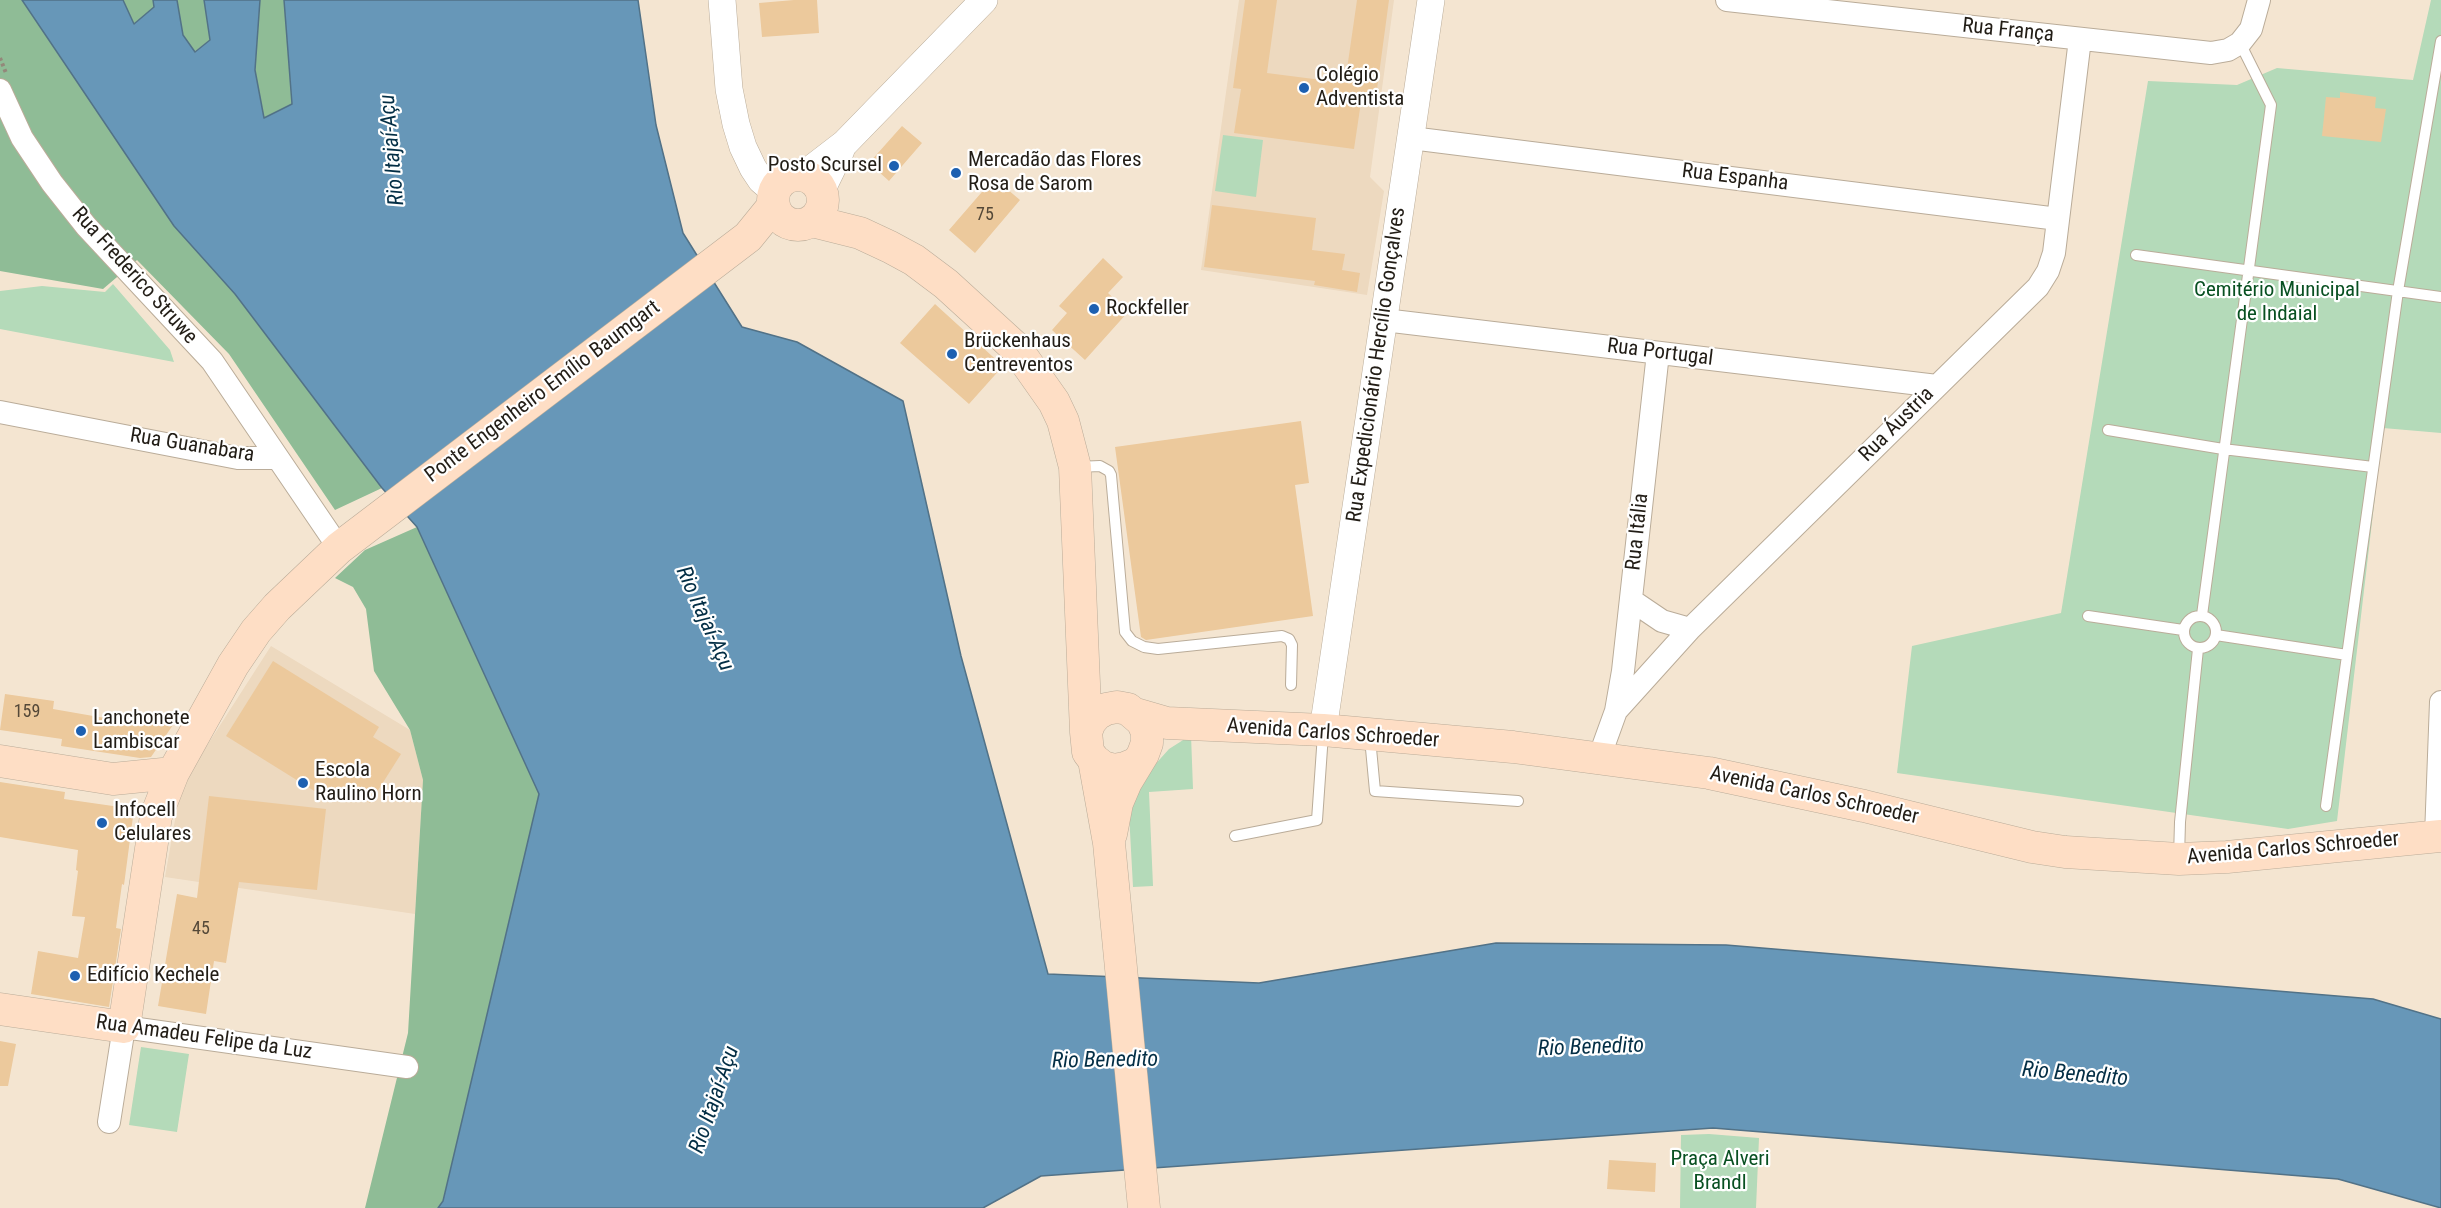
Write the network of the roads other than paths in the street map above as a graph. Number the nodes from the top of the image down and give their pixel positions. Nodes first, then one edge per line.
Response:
1 (722, 0) edge
2 (984, 0) edge
3 (1431, 0) edge
4 (1727, 0) edge
5 (2259, 0) edge
6 (2080, 39) junction
7 (2441, 41) edge
8 (2240, 43) junction
9 (0, 90) edge
10 (1411, 138) junction
11 (800, 202) junction
12 (2058, 219) junction
13 (2136, 255) dead end
14 (2248, 271) junction
15 (2398, 291) junction
16 (2441, 297) edge
17 (1384, 320) junction
18 (1658, 353) junction
19 (1937, 386) junction
20 (0, 412) edge
21 (2108, 430) dead end
22 (2223, 449) junction
23 (277, 458) junction
24 (1075, 467) junction
25 (2373, 467) junction
26 (339, 548) junction
27 (1631, 600) junction
28 (2202, 615) junction
29 (2088, 616) dead end
30 (1690, 629) junction
31 (2183, 630) junction
32 (2216, 635) junction
33 (1083, 636) junction
34 (2198, 648) junction
35 (2348, 655) junction
36 (1291, 685) dead end
37 (2441, 702) edge
38 (1616, 711) junction
39 (1132, 712) junction
40 (1185, 724) junction
41 (1323, 730) junction
42 (1370, 735) junction
43 (1090, 746) junction
44 (1599, 758) junction
45 (1140, 759) junction
46 (0, 761) edge
47 (173, 773) junction
48 (113, 779) junction
49 (1518, 801) dead end
50 (2326, 806) dead end
51 (156, 816) junction
52 (1235, 836) dead end
53 (2439, 836) edge
54 (1109, 843) junction
55 (2179, 859) junction
56 (0, 1010) edge
57 (124, 1027) junction
58 (407, 1067) dead end
59 (109, 1122) dead end
60 (1144, 1208) edge

1 - 11 street
2 - 11 street
3 - 10 street, Rua Expedicionário Hercílio Gonçalves
4 - 6 street, Rua França
5 - 8 street
6 - 8 street, Rua França
6 - 12 street, Rua Áustria
7 - 15 lane
8 - 14 lane
9 - 23 street, Rua Frederico Struwe
10 - 12 street, Rua Espanha
10 - 17 street, Rua Expedicionário Hercílio Gonçalves
11 - 24 main road, Avenida Carlos Schroeder
11 - 26 main road, Ponte Engenheiro Emílio Baumgart
12 - 19 street, Rua Áustria
13 - 14 lane
14 - 15 lane
14 - 22 lane
15 - 16 lane
15 - 25 lane
17 - 18 street, Rua Portugal
17 - 41 street, Rua Expedicionário Hercílio Gonçalves
18 - 19 street, Rua Portugal
18 - 27 street, Rua Itália
19 - 30 street, Rua Áustria
20 - 23 street, Rua Guanabara
21 - 22 lane
22 - 25 lane
22 - 28 lane
23 - 26 street, Rua Guanabara
24 - 33 main road, Avenida Carlos Schroeder
24 - 36 lane
25 - 35 lane
26 - 47 main road, Ponte Engenheiro Emílio Baumgart
27 - 30 street
27 - 38 street, Rua Itália
28 - 31 lane
28 - 32 lane
29 - 31 lane
30 - 38 street, Rua Áustria
31 - 34 lane
32 - 34 lane
32 - 35 lane
33 - 39 main road, Avenida Carlos Schroeder
33 - 43 main road, Avenida Carlos Schroeder
34 - 55 lane
35 - 50 lane
37 - 53 street
38 - 44 street, Rua Áustria
39 - 40 main road, Avenida Carlos Schroeder
39 - 43 main road
39 - 45 main road
40 - 41 main road, Avenida Carlos Schroeder
40 - 45 main road
41 - 42 main road, Avenida Carlos Schroeder
41 - 52 lane
42 - 44 main road, Avenida Carlos Schroeder
42 - 49 lane
43 - 45 main road
43 - 54 main road, Avenida Carlos Schroeder
44 - 55 main road, Avenida Carlos Schroeder
45 - 54 main road
46 - 48 main road
47 - 48 main road
47 - 51 main road, Ponte Engenheiro Emílio Baumgart
48 - 51 main road
51 - 57 main road, Ponte Engenheiro Emílio Baumgart
53 - 55 main road, Avenida Carlos Schroeder
54 - 60 main road, Avenida Carlos Schroeder
56 - 57 main road, Rua Amadeu Felipe da Luz
57 - 58 street, Rua Amadeu Felipe da Luz
57 - 59 street

